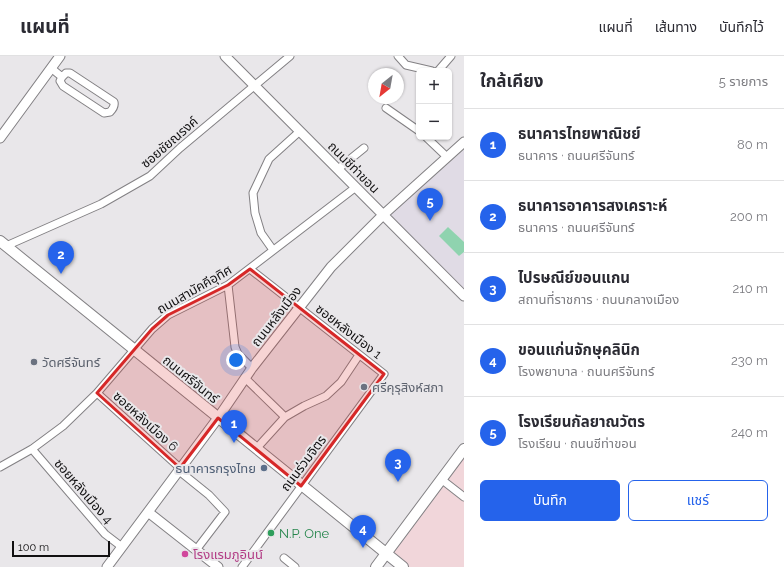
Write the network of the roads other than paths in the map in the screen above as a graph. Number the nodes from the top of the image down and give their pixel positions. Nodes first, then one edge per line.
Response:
1 (60, 56) edge
2 (225, 56) edge
3 (290, 56) edge
4 (398, 56) edge
5 (451, 56) edge
6 (51, 68) junction
7 (419, 68) edge
8 (441, 68) edge
9 (62, 77) junction
10 (255, 86) junction
11 (386, 108) dead end
12 (416, 129) edge
13 (300, 131) junction
14 (0, 138) edge
15 (429, 140) edge
16 (464, 142) edge
17 (364, 148) dead end
18 (447, 157) junction
19 (338, 170) junction
20 (356, 187) junction
21 (383, 215) junction
22 (3, 243) edge
23 (273, 250) junction
24 (250, 269) junction
25 (228, 284) junction
26 (464, 296) edge
27 (299, 308) junction
28 (134, 350) junction
29 (359, 355) junction
30 (252, 368) junction
31 (384, 374) joint
32 (245, 378) junction
33 (97, 393) junction
34 (285, 417) junction
35 (218, 418) junction
36 (32, 449) junction
37 (256, 449) junction
38 (464, 449) edge
39 (0, 467) edge
40 (179, 469) junction
41 (441, 479) junction
42 (301, 486) junction
43 (464, 497) edge
44 (148, 512) junction
45 (122, 547) junction
46 (196, 550) junction
47 (386, 554) junction
48 (284, 558) dead end
49 (107, 567) edge
50 (218, 567) edge
51 (242, 567) edge
52 (295, 567) edge
53 (376, 567) edge
54 (403, 567) edge

1 - 6 street
2 - 10 street, ถนนชีท่าขอน
3 - 10 street, ซอยชัยณรงค์
4 - 7 street
5 - 8 street
6 - 9 street
6 - 14 street
9 - 9 street
10 - 13 street, ถนนชีท่าขอน
10 - 22 street, ซอยชัยณรงค์
11 - 12 street
13 - 19 street, ถนนชีท่าขอน
13 - 23 street
15 - 18 street
16 - 18 street, ถนนหลังเมือง
17 - 19 street
18 - 21 street, ถนนหลังเมือง
19 - 20 street, ถนนชีท่าขอน
20 - 21 street, ถนนชีท่าขอน
20 - 23 street, ถนนสามัคคีอุทิศ
21 - 26 street, ถนนชีท่าขอน
21 - 27 street, ถนนหลังเมือง
22 - 28 main road, ถนนศรีจันทร์
23 - 24 street, ถนนสามัคคีอุทิศ
24 - 25 street, ถนนสามัคคีอุทิศ
24 - 27 street, ซอยหลังเมือง 1
25 - 28 street, ถนนสามัคคีอุทิศ
25 - 30 street
27 - 29 street, ซอยหลังเมือง 1
27 - 30 street, ถนนหลังเมือง
28 - 33 street, ถนนสามัคคีอุทิศ
28 - 35 main road, ถนนศรีจันทร์
29 - 31 street, ซอยหลังเมือง 1
29 - 34 street
30 - 32 street, ถนนหลังเมือง
31 - 42 street, ถนนร่วมจิตร
32 - 34 street
32 - 35 street, ถนนหลังเมือง
33 - 36 street, ถนนสามัคคีอุทิศ
33 - 40 street, ซอยหลังเมือง 6
34 - 37 street
35 - 37 main road, ถนนศรีจันทร์
35 - 40 street, ถนนหลังเมือง
36 - 39 street, ถนนสามัคคีอุทิศ
36 - 45 street, ซอยหลังเมือง 4
37 - 42 main road, ถนนศรีจันทร์
38 - 41 main road
40 - 44 street, ถนนหลังเมือง
40 - 46 street, ซอยหลังเมือง 6
41 - 43 street
41 - 47 main road
42 - 47 main road, ถนนศรีจันทร์
42 - 51 street, ถนนร่วมจิตร
44 - 45 street, ถนนหลังเมือง
44 - 46 street
45 - 49 street, ถนนหลังเมือง
46 - 50 street
47 - 53 main road
47 - 54 main road, ถนนศรีจันทร์
48 - 52 street

